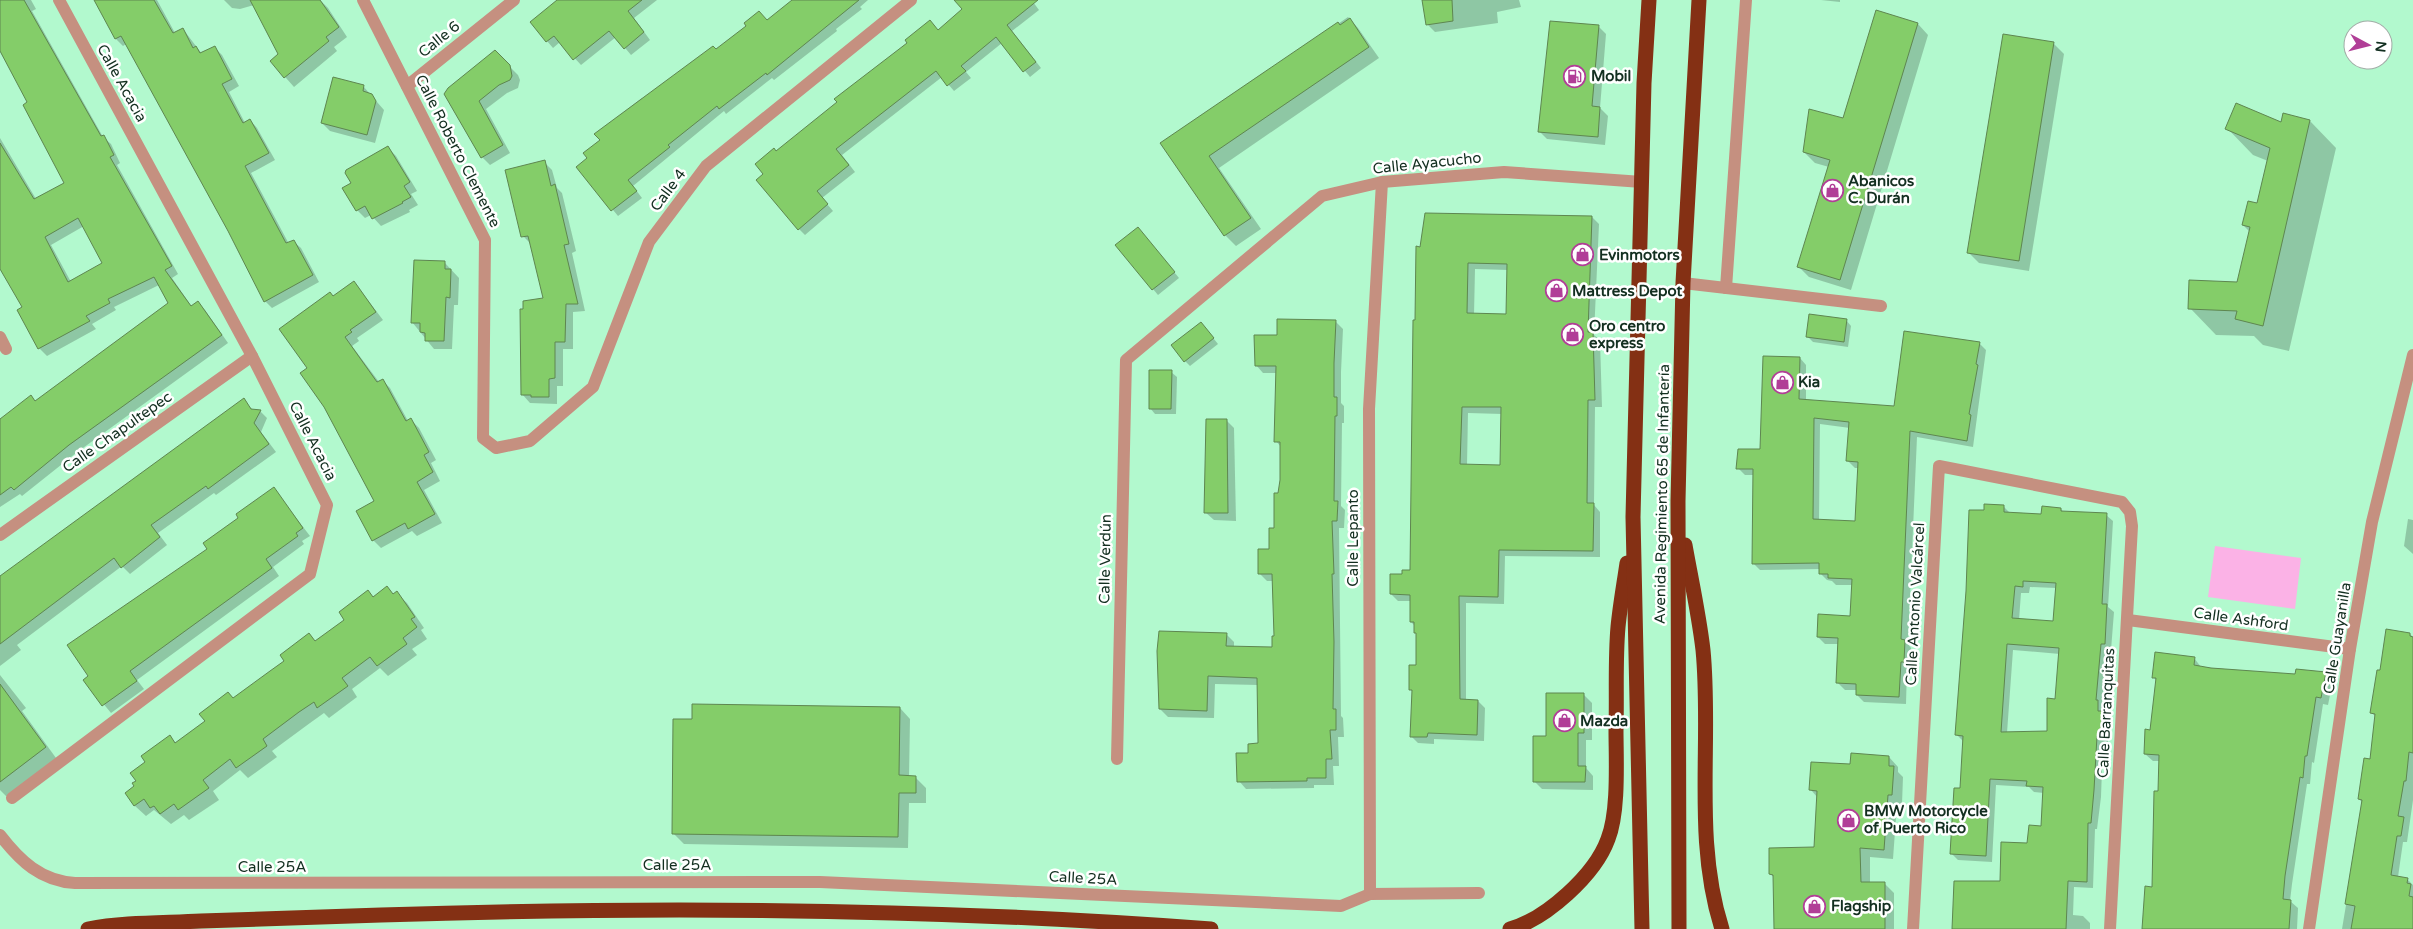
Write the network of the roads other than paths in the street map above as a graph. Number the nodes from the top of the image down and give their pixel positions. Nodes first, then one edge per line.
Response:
1 (58, 0) edge
2 (364, 0) edge
3 (514, 0) edge
4 (911, 0) edge
5 (1649, 0) edge
6 (1699, 0) edge
7 (1746, 0) edge
8 (407, 86) junction
9 (1382, 182) junction
10 (1642, 182) junction
11 (1684, 283) junction
12 (1726, 288) junction
13 (1881, 306) dead end
14 (0, 337) edge
15 (6, 349) dead end
16 (2413, 354) edge
17 (252, 356) junction
18 (1126, 360) joint
19 (516, 444) joint
20 (1678, 501) junction
21 (2122, 502) joint
22 (1633, 517) junction
23 (0, 535) edge
24 (2128, 620) junction
25 (2350, 649) junction
26 (1117, 759) dead end
27 (12, 798) dead end
28 (0, 835) edge
29 (1370, 894) junction
30 (1480, 894) dead end
31 (88, 929) edge
32 (1211, 929) edge
33 (1510, 929) edge
34 (1642, 929) edge
35 (1679, 929) edge
36 (1722, 929) edge
37 (1913, 929) edge
38 (2110, 929) edge
39 (2309, 929) edge

1 - 17 street, Calle Acacia
2 - 8 street, Calle Roberto Clemente
3 - 8 street, Calle 6
4 - 19 street, Calle 4
5 - 10 highway, Avenida Regimiento 65 de Infantería
6 - 11 highway, Avenida Regimiento 65 de Infantería
7 - 12 street
8 - 19 street, Calle Roberto Clemente
9 - 10 street, Calle Ayacucho
9 - 18 street, Calle Ayacucho
9 - 29 street, Calle Lepanto
10 - 22 highway, Avenida Regimiento 65 de Infantería
11 - 12 street
11 - 20 highway, Avenida Regimiento 65 de Infantería
12 - 13 street
14 - 15 street
16 - 25 street, Calle Guayanilla
17 - 23 street, Calle Chapultepec
17 - 27 street, Calle Acacia
18 - 26 street, Calle Verdún
20 - 35 highway, Avenida Regimiento 65 de Infantería
20 - 36 highway
21 - 24 street, Calle Barranquitas
21 - 37 street, Calle Antonio Valcárcel
22 - 33 highway
22 - 34 highway, Avenida Regimiento 65 de Infantería
24 - 25 street, Calle Ashford
24 - 38 street, Calle Barranquitas
25 - 39 street, Calle Guayanilla
28 - 29 street, Calle 25A
29 - 30 street
31 - 32 highway

